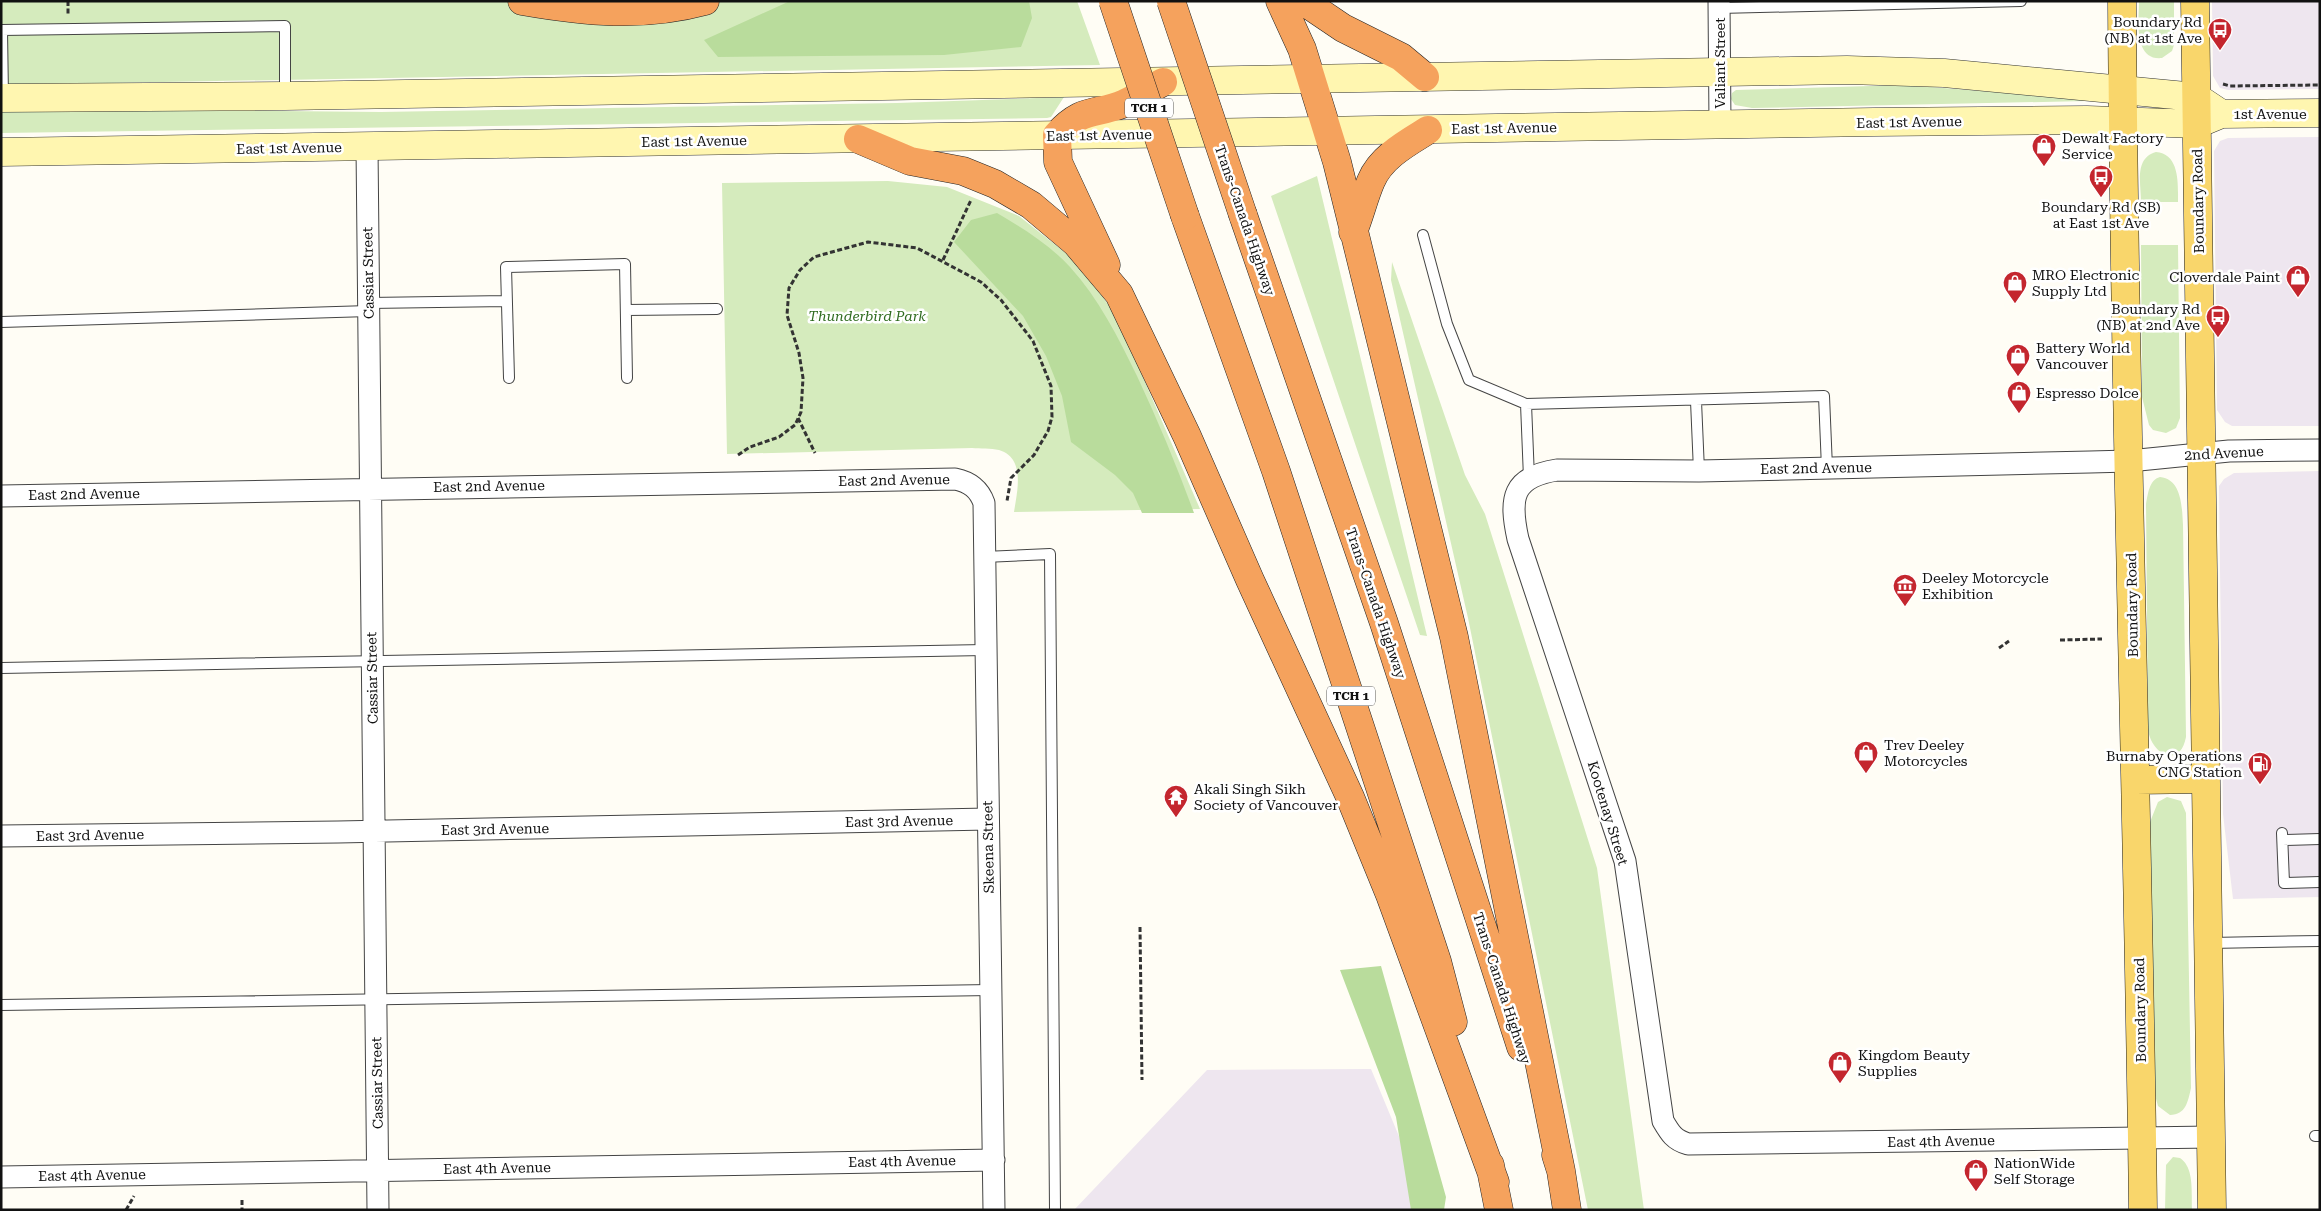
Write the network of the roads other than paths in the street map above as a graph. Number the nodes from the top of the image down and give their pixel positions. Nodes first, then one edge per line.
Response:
1 (522, 1) edge
2 (705, 1) edge
3 (1113, 1) edge
4 (1171, 1) edge
5 (1280, 1) edge
6 (1303, 1) edge
7 (2021, 1) edge
8 (2122, 1) edge
9 (2195, 1) edge
10 (1719, 5) edge
11 (1, 30) edge
12 (1721, 72) junction
13 (1425, 77) junction
14 (1311, 79) junction
15 (1163, 82) junction
16 (2123, 91) junction
17 (285, 96) junction
18 (2196, 97) junction
19 (2, 98) edge
20 (2320, 113) edge
21 (2209, 119) junction
22 (2123, 122) junction
23 (1720, 125) junction
24 (1428, 130) junction
25 (1327, 131) junction
26 (1057, 135) junction
27 (858, 139) junction
28 (367, 147) junction
29 (1, 152) edge
30 (1353, 232) junction
31 (1423, 234) dead end
32 (1120, 294) junction
33 (507, 301) junction
34 (369, 307) junction
35 (717, 309) dead end
36 (626, 310) junction
37 (1, 322) edge
38 (509, 378) dead end
39 (627, 378) dead end
40 (1696, 401) junction
41 (1526, 404) junction
42 (2320, 450) edge
43 (2201, 454) junction
44 (2129, 461) junction
45 (1827, 468) junction
46 (1699, 470) junction
47 (1528, 478) junction
48 (369, 488) junction
49 (974, 488) joint
50 (1, 496) edge
51 (984, 557) junction
52 (985, 650) junction
53 (372, 660) junction
54 (1, 668) edge
55 (2206, 779) junction
56 (2136, 780) junction
57 (988, 819) junction
58 (374, 832) junction
59 (1, 836) edge
60 (2320, 838) edge
61 (2320, 882) edge
62 (2320, 941) edge
63 (2210, 943) junction
64 (991, 990) junction
65 (375, 1000) junction
66 (1, 1005) edge
67 (1671, 1136) joint
68 (2212, 1137) junction
69 (2142, 1138) junction
70 (994, 1160) junction
71 (378, 1170) junction
72 (1561, 1171) junction
73 (1, 1177) edge
74 (1494, 1182) junction
75 (378, 1210) edge
76 (994, 1210) edge
77 (1055, 1210) edge
78 (1499, 1210) edge
79 (1567, 1210) edge
80 (2143, 1210) edge
81 (2212, 1210) edge

1 - 2 highway
3 - 74 highway, TCH 1, bridge
4 - 72 highway, Trans-Canada Highway, bridge
5 - 14 highway
6 - 13 highway
7 - 10 lane
8 - 16 main road, Boundary Road
9 - 18 main road, Boundary Road
10 - 12 street, Valiant Street
11 - 17 lane
11 - 19 lane
12 - 13 main road
12 - 16 main road
12 - 23 street, Valiant Street
13 - 14 main road
14 - 15 main road
14 - 25 highway
15 - 17 main road
15 - 26 highway
16 - 18 main road
16 - 22 main road, Boundary Road
17 - 19 main road
18 - 21 main road, Boundary Road
20 - 21 main road, 1st Avenue
21 - 22 main road, East 1st Avenue
21 - 43 main road, Boundary Road
22 - 23 main road, East 1st Avenue
22 - 44 main road, Boundary Road
23 - 24 main road, East 1st Avenue
24 - 25 main road, East 1st Avenue
24 - 30 highway
25 - 26 main road, East 1st Avenue
25 - 30 highway
26 - 27 main road, East 1st Avenue
26 - 32 highway
27 - 28 main road, East 1st Avenue
27 - 32 highway
28 - 29 main road, East 1st Avenue
28 - 34 street, Cassiar Street
30 - 72 highway
31 - 41 lane
32 - 74 highway
33 - 34 lane
33 - 36 lane
33 - 38 lane
34 - 37 lane
34 - 48 street, Cassiar Street
35 - 36 lane
36 - 39 lane
40 - 41 lane
40 - 45 lane
40 - 46 lane
41 - 47 lane
42 - 43 street, 2nd Avenue
43 - 44 street, 2nd Avenue
43 - 55 main road, Boundary Road
44 - 45 street, East 2nd Avenue
44 - 56 main road, Boundary Road
45 - 46 street, East 2nd Avenue
46 - 47 street, East 2nd Avenue
47 - 67 street, Kootenay Street
48 - 49 street, East 2nd Avenue
48 - 50 street, East 2nd Avenue
48 - 53 street, Cassiar Street
49 - 51 street, Skeena Street
51 - 52 street, Skeena Street
51 - 77 lane
52 - 53 lane
52 - 57 street, Skeena Street
53 - 54 lane
53 - 58 street, Cassiar Street
55 - 56 main road
55 - 63 main road, Boundary Road
56 - 69 main road, Boundary Road
57 - 58 street, East 3rd Avenue
57 - 64 street, Skeena Street
58 - 59 street, East 3rd Avenue
58 - 65 street, Cassiar Street
60 - 61 lane
62 - 63 lane
63 - 68 main road, Boundary Road
64 - 65 lane
64 - 70 street, Skeena Street
65 - 66 lane
65 - 71 street, Cassiar Street
67 - 69 street, East 4th Avenue
68 - 69 street, East 4th Avenue
68 - 81 main road, Boundary Road
69 - 80 main road, Boundary Road
70 - 71 street, East 4th Avenue
70 - 76 street, Skeena Street
71 - 73 street, East 4th Avenue
71 - 75 street, Cassiar Street
72 - 79 highway, Trans-Canada Highway
74 - 78 highway, TCH 1

